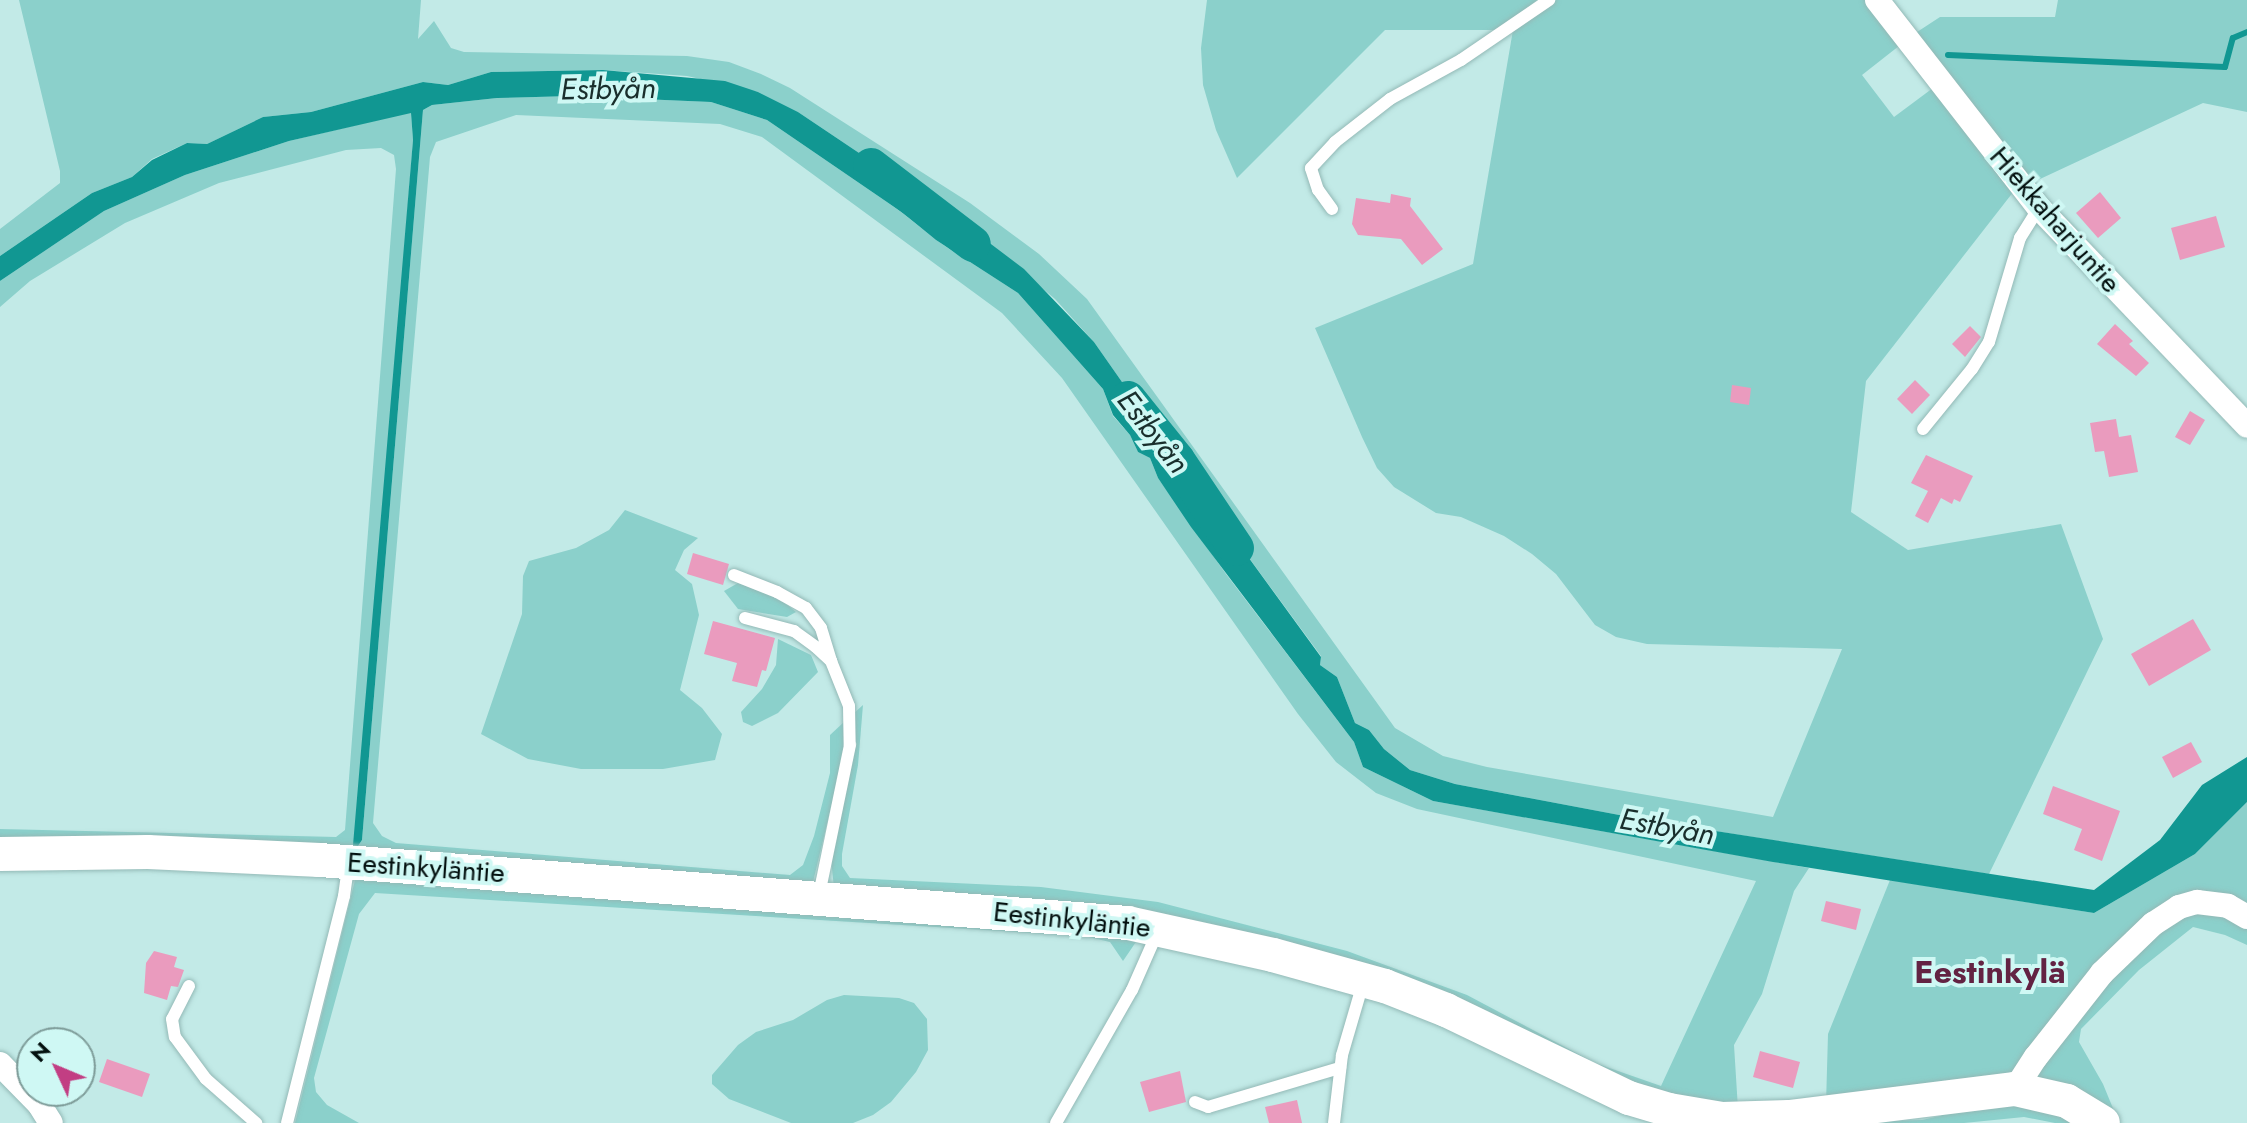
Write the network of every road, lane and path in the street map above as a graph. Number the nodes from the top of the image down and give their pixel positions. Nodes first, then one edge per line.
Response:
1 (1549, 0) edge
2 (1877, 0) edge
3 (2039, 208) junction
4 (1332, 209) dead end
5 (2247, 426) edge
6 (1923, 429) dead end
7 (734, 575) dead end
8 (745, 618) dead end
9 (831, 661) junction
10 (0, 854) edge
11 (349, 862) junction
12 (818, 898) junction
13 (2247, 917) edge
14 (1159, 928) junction
15 (1364, 979) junction
16 (189, 986) dead end
17 (0, 1064) edge
18 (1340, 1068) junction
19 (2015, 1089) junction
20 (1195, 1102) dead end
21 (51, 1123) edge
22 (256, 1123) edge
23 (287, 1123) edge
24 (1056, 1123) edge
25 (1334, 1123) edge
26 (2103, 1123) edge

1 - 4 lane
2 - 3 street, Hiekkaharjuntie
3 - 5 street, Hiekkaharjuntie
3 - 6 lane
7 - 9 lane
8 - 9 lane
9 - 12 lane
10 - 11 street, Eestinkyläntie
11 - 12 street, Eestinkyläntie
11 - 23 lane
12 - 14 street, Eestinkyläntie
13 - 19 street
14 - 15 street, Eestinkyläntie
14 - 24 lane
15 - 18 lane
15 - 19 street, Eestinkyläntie
16 - 22 lane
17 - 21 street
18 - 20 lane
18 - 25 lane
19 - 26 street, Eestinkyläntie

